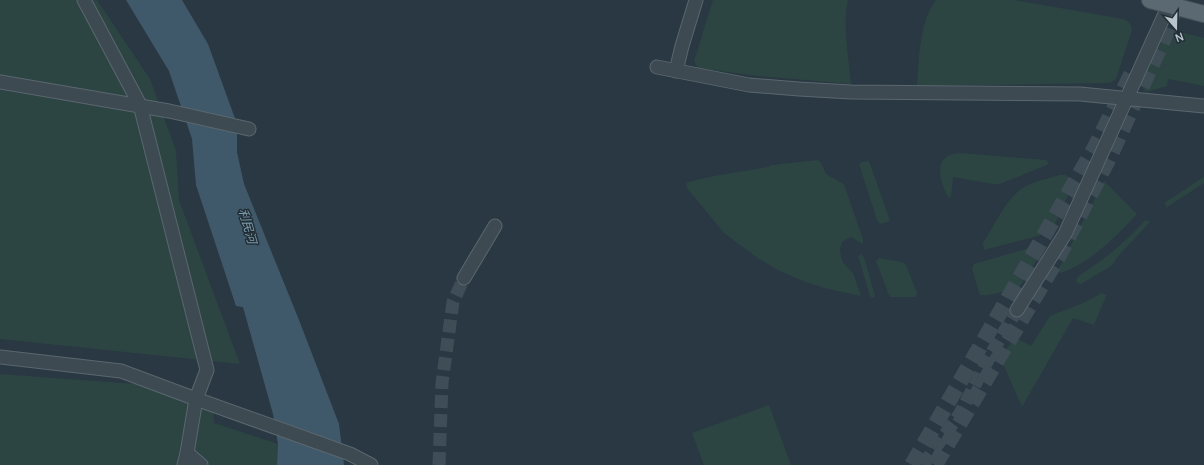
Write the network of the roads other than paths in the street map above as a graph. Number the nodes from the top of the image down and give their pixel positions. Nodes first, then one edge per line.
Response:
1 (84, 0) edge
2 (696, 0) edge
3 (1150, 0) edge
4 (1169, 5) junction
5 (1203, 11) edge
6 (657, 67) dead end
7 (676, 71) junction
8 (0, 82) edge
9 (1126, 99) junction
10 (140, 105) junction
11 (1204, 106) edge
12 (249, 129) dead end
13 (495, 226) dead end
14 (464, 278) tunnel mouth
15 (1017, 310) tunnel mouth
16 (0, 357) edge
17 (196, 400) junction
18 (186, 459) edge
19 (201, 465) edge
20 (371, 465) edge

1 - 10 street
2 - 7 street
3 - 4 main road
4 - 5 main road
4 - 9 street
6 - 7 street
7 - 9 street
8 - 10 street
9 - 11 street
9 - 15 street
10 - 12 street
10 - 17 street
13 - 14 street
16 - 17 street
17 - 18 street
17 - 20 street
18 - 19 street

